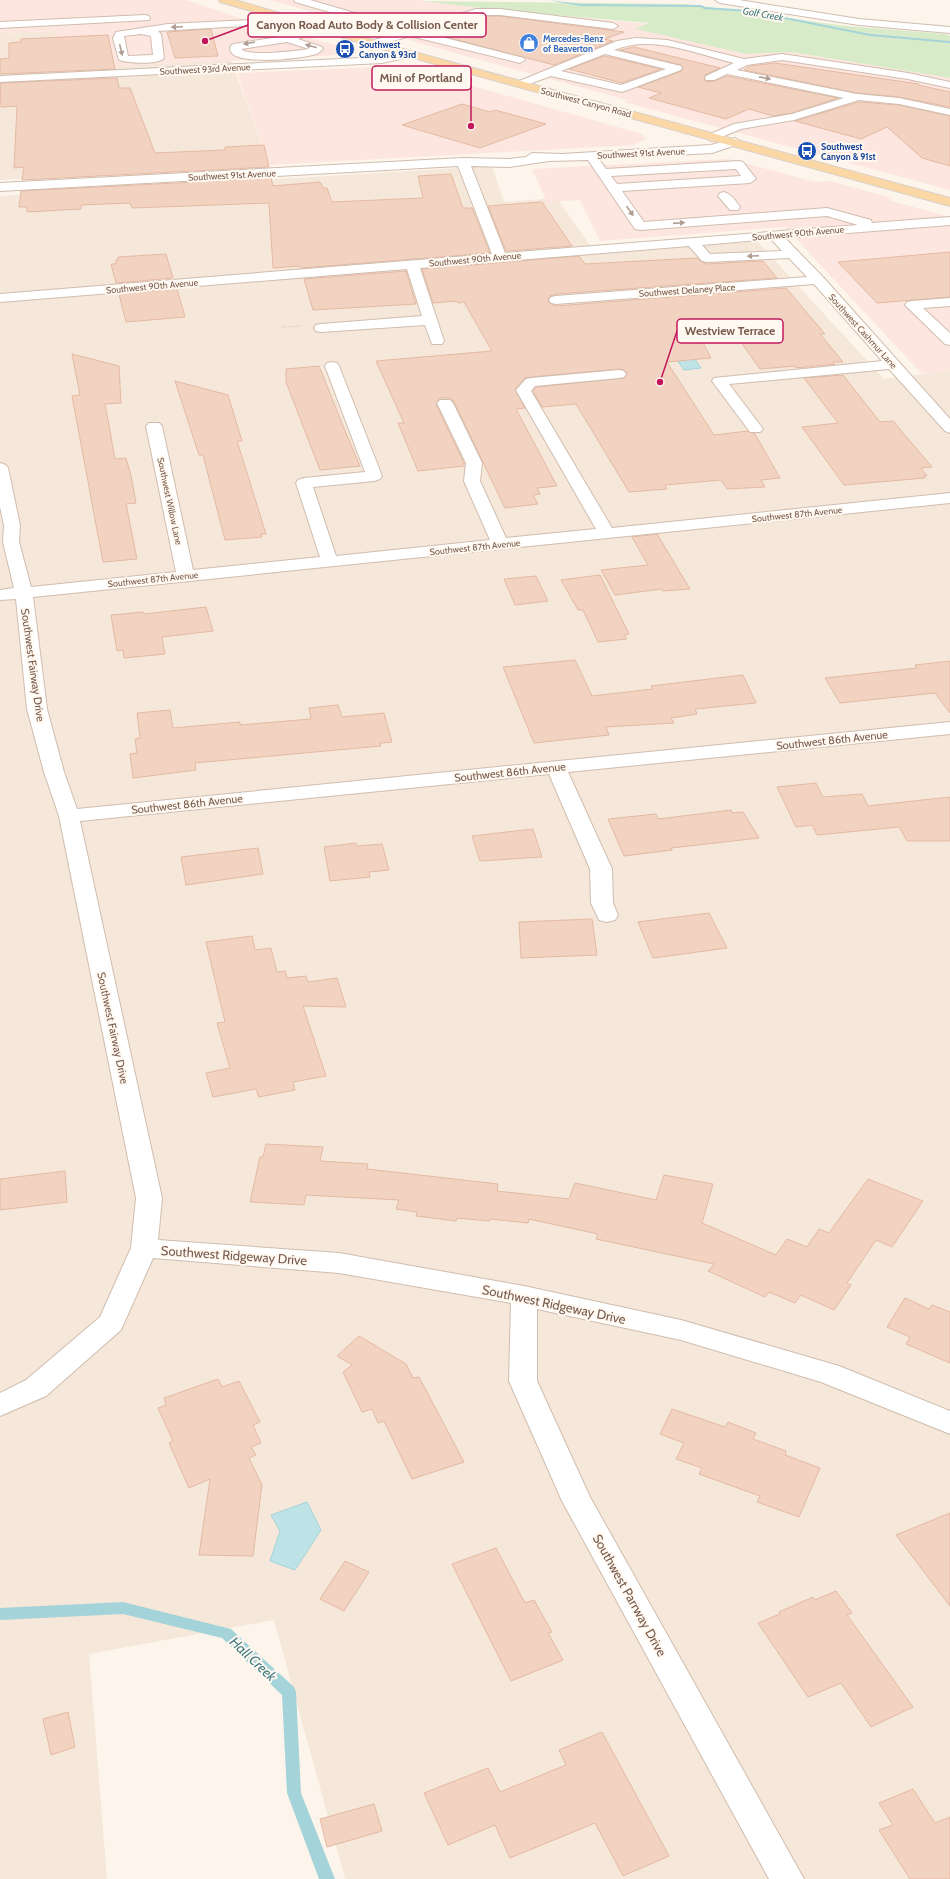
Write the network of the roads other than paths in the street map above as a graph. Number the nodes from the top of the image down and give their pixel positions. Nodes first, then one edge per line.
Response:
1 (224, 0) edge
2 (299, 0) edge
3 (720, 0) edge
4 (190, 16) dead end
5 (273, 16) junction
6 (201, 17) dead end
7 (291, 21) junction
8 (67, 22) junction
9 (0, 25) edge
10 (613, 26) dead end
11 (316, 28) junction
12 (950, 30) edge
13 (142, 31) junction
14 (89, 32) dead end
15 (409, 32) junction
16 (107, 33) dead end
17 (120, 34) junction
18 (288, 38) junction
19 (372, 44) junction
20 (604, 50) junction
21 (239, 54) junction
22 (274, 54) junction
23 (410, 54) junction
24 (218, 57) dead end
25 (157, 59) junction
26 (172, 59) dead end
27 (520, 60) dead end
28 (744, 62) junction
29 (272, 66) junction
30 (727, 71) junction
31 (550, 72) junction
32 (0, 78) edge
33 (521, 84) junction
34 (950, 85) edge
35 (746, 86) dead end
36 (858, 97) junction
37 (804, 101) dead end
38 (826, 106) junction
39 (950, 112) edge
40 (712, 136) junction
41 (735, 142) junction
42 (591, 156) junction
43 (463, 162) junction
44 (603, 173) junction
45 (0, 187) edge
46 (614, 188) junction
47 (719, 189) junction
48 (950, 202) edge
49 (734, 207) dead end
50 (950, 221) edge
51 (931, 222) junction
52 (870, 227) junction
53 (950, 233) edge
54 (774, 235) junction
55 (692, 242) junction
56 (792, 254) junction
57 (500, 257) junction
58 (412, 264) junction
59 (818, 280) junction
60 (0, 298) edge
61 (556, 300) dead end
62 (950, 302) edge
63 (430, 320) junction
64 (321, 328) dead end
65 (437, 341) dead end
66 (950, 341) edge
67 (893, 364) junction
68 (332, 366) dead end
69 (619, 374) dead end
70 (445, 403) dead end
71 (154, 426) dead end
72 (950, 428) edge
73 (755, 429) dead end
74 (0, 468) edge
75 (950, 498) edge
76 (606, 534) junction
77 (500, 544) junction
78 (330, 562) junction
79 (186, 576) junction
80 (24, 592) junction
81 (0, 595) edge
82 (950, 728) edge
83 (556, 767) junction
84 (69, 816) junction
85 (607, 915) dead end
86 (144, 1248) junction
87 (524, 1296) junction
88 (0, 1405) edge
89 (950, 1423) edge
90 (787, 1879) edge

1 - 5 main road, Southwest Canyon Road
2 - 15 street
3 - 12 street
4 - 8 street
5 - 6 street
5 - 7 main road, Southwest Canyon Road
7 - 11 main road, Southwest Canyon Road
7 -> 13 street
8 - 9 street
8 - 14 street
10 - 15 street
11 - 18 street
11 - 19 main road, Southwest Canyon Road
13 - 17 street
13 - 25 street
15 - 19 street
15 - 27 street
16 - 17 street
17 -> 25 street
18 -> 21 street
22 -> 18 street
19 - 23 main road, Southwest Canyon Road
20 - 28 street
20 - 31 street
20 - 31 street
21 - 22 street
21 - 24 street
22 - 29 street
23 - 29 street, Southwest 93rd Avenue
23 - 33 main road, Southwest Canyon Road
25 - 26 street
28 - 30 street
28 - 34 street
29 - 32 street, Southwest 93rd Avenue
30 - 35 street
30 -> 36 street
31 - 33 street
33 - 40 main road, Southwest Canyon Road
36 - 38 street
36 - 39 street
37 - 38 street
38 - 40 street
40 - 41 main road, Southwest Canyon Road
41 - 42 street, Southwest 91st Avenue
41 - 48 main road, Southwest Canyon Road
42 - 43 street, Southwest 91st Avenue
42 - 44 street
43 - 45 street, Southwest 91st Avenue
43 - 57 street
44 - 46 street
44 - 47 street
46 - 47 street
46 -> 52 street
47 - 49 street
50 - 51 street, Southwest 90th Avenue
51 - 52 street, Southwest 90th Avenue
51 - 53 street
52 - 54 street, Southwest 90th Avenue
54 - 55 street, Southwest 90th Avenue
54 - 56 street, Southwest Cashmur Lane
56 -> 55 street
55 - 57 street, Southwest 90th Avenue
56 - 59 street, Southwest Cashmur Lane
57 - 58 street, Southwest 90th Avenue
58 - 60 street, Southwest 90th Avenue
58 - 63 street
59 - 61 street, Southwest Delaney Place
59 - 67 street, Southwest Cashmur Lane
62 - 66 street
63 - 64 street
63 - 65 street
67 - 72 street, Southwest Cashmur Lane
67 - 73 street
68 - 78 street
69 - 76 street
70 - 77 street
71 - 79 street, Southwest Willow Lane
74 - 80 street, Southwest Fairway Drive
75 - 76 street, Southwest 87th Avenue
76 - 77 street, Southwest 87th Avenue
77 - 78 street, Southwest 87th Avenue
78 - 79 street, Southwest 87th Avenue
79 - 80 street, Southwest 87th Avenue
80 - 81 street, Southwest 87th Avenue
80 - 84 street, Southwest Fairway Drive
82 - 83 street, Southwest 86th Avenue
83 - 84 street, Southwest 86th Avenue
83 - 85 street
84 - 86 street, Southwest Fairway Drive
86 - 87 street, Southwest Ridgeway Drive
86 - 88 street, Southwest Fairway Drive
87 - 89 street, Southwest Ridgeway Drive
87 - 90 street, Southwest Parrway Drive

